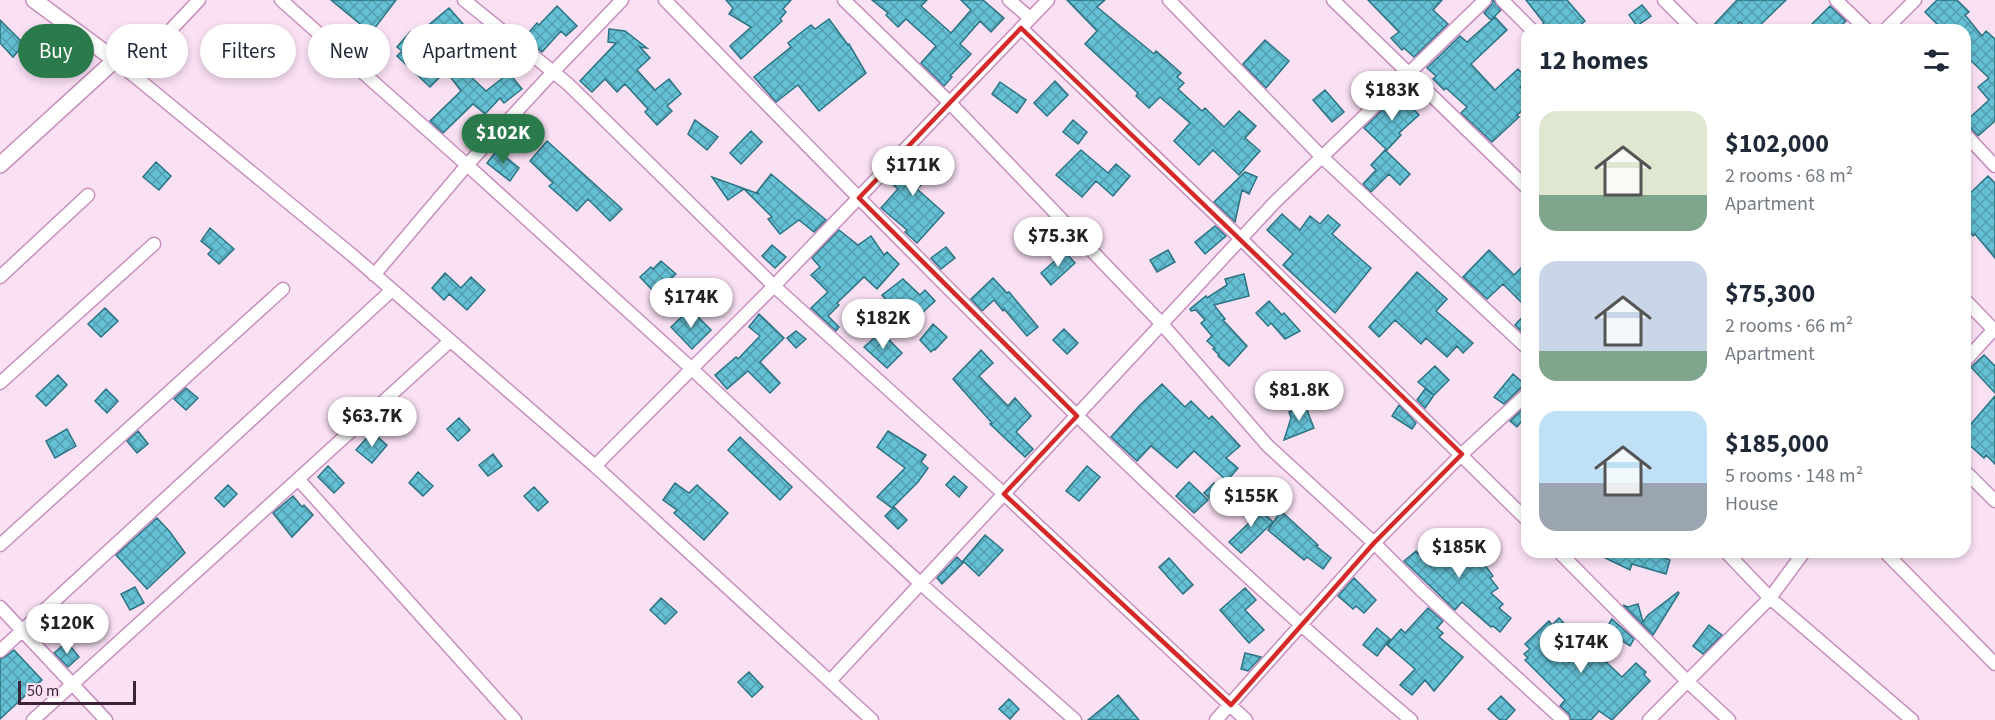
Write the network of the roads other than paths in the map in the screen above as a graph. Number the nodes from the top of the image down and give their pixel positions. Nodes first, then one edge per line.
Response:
1 (34, 0) edge
2 (199, 0) edge
3 (281, 0) edge
4 (464, 0) edge
5 (622, 0) edge
6 (665, 0) edge
7 (844, 0) edge
8 (1009, 0) edge
9 (1048, 0) edge
10 (1169, 0) edge
11 (1333, 0) edge
12 (1485, 0) edge
13 (1502, 0) edge
14 (1664, 0) edge
15 (1836, 0) edge
16 (1915, 0) edge
17 (1030, 18) junction
18 (176, 24) edge
19 (1526, 24) edge
20 (1688, 24) edge
21 (1861, 24) edge
22 (1891, 24) edge
23 (1021, 28) junction
24 (106, 53) edge
25 (106, 68) edge
26 (553, 72) junction
27 (1408, 74) junction
28 (136, 78) edge
29 (950, 103) junction
30 (1971, 140) edge
31 (1322, 157) junction
32 (0, 165) edge
33 (467, 165) junction
34 (1995, 166) edge
35 (1521, 182) edge
36 (88, 195) dead end
37 (859, 198) junction
38 (1241, 239) junction
39 (154, 244) dead end
40 (374, 275) junction
41 (0, 277) edge
42 (774, 286) junction
43 (283, 289) dead end
44 (392, 290) junction
45 (1971, 306) edge
46 (1162, 324) junction
47 (1995, 330) edge
48 (450, 341) junction
49 (1521, 342) edge
50 (1971, 355) edge
51 (692, 369) junction
52 (0, 383) edge
53 (1521, 400) edge
54 (1077, 416) junction
55 (1462, 454) junction
56 (595, 466) junction
57 (1971, 477) edge
58 (298, 479) junction
59 (1004, 494) junction
60 (1995, 501) edge
61 (1521, 514) edge
62 (1374, 543) junction
63 (0, 545) edge
64 (1565, 558) edge
65 (1732, 558) edge
66 (1800, 558) edge
67 (1891, 558) edge
68 (921, 584) junction
69 (1770, 598) junction
70 (0, 607) edge
71 (1300, 625) junction
72 (23, 630) junction
73 (0, 651) edge
74 (1995, 664) edge
75 (830, 681) junction
76 (1687, 681) junction
77 (73, 683) junction
78 (1231, 705) junction
79 (33, 720) edge
80 (106, 720) edge
81 (515, 720) edge
82 (872, 720) edge
83 (1075, 720) edge
84 (1216, 720) edge
85 (1246, 720) edge
86 (1411, 720) edge
87 (1563, 720) edge
88 (1648, 720) edge
89 (1730, 720) edge
90 (1912, 720) edge

1 - 24 street
2 - 18 street
3 - 33 street
4 - 26 street
5 - 26 street
6 - 37 street
7 - 29 street
8 - 17 street
9 - 17 street
10 - 31 street
11 - 27 street
12 - 27 street
13 - 19 street
14 - 20 street
15 - 21 street
16 - 22 street
17 - 23 street
23 - 29 street
23 - 38 street
25 - 32 street
26 - 33 street
26 - 42 street
27 - 31 street
27 - 35 street
28 - 40 street
29 - 37 street
29 - 46 street
30 - 34 street
31 - 38 street
31 - 49 street
33 - 40 street
33 - 51 street
36 - 41 street
37 - 42 street
37 - 54 street
38 - 46 street
38 - 55 street
39 - 52 street
40 - 44 street
42 - 51 street
42 - 59 street
43 - 63 street
44 - 48 street
44 - 72 street
45 - 47 street
46 - 54 street
46 - 62 street
47 - 50 street
48 - 56 street
48 - 58 street
51 - 56 street
51 - 68 street
53 - 55 street
54 - 59 street
54 - 71 street
55 - 61 street
55 - 62 street
56 - 75 street
57 - 60 street
58 - 77 street
58 - 81 street
59 - 68 street
59 - 78 street
62 - 71 street
62 - 87 street
64 - 76 street
65 - 69 street
66 - 69 street
67 - 74 street
68 - 75 street
68 - 83 street
69 - 76 street
69 - 90 street
70 - 72 street
71 - 78 street
71 - 86 street
72 - 73 street
72 - 77 street
75 - 82 street
76 - 88 street
76 - 89 street
77 - 79 street
77 - 80 street
78 - 84 street
78 - 85 street

